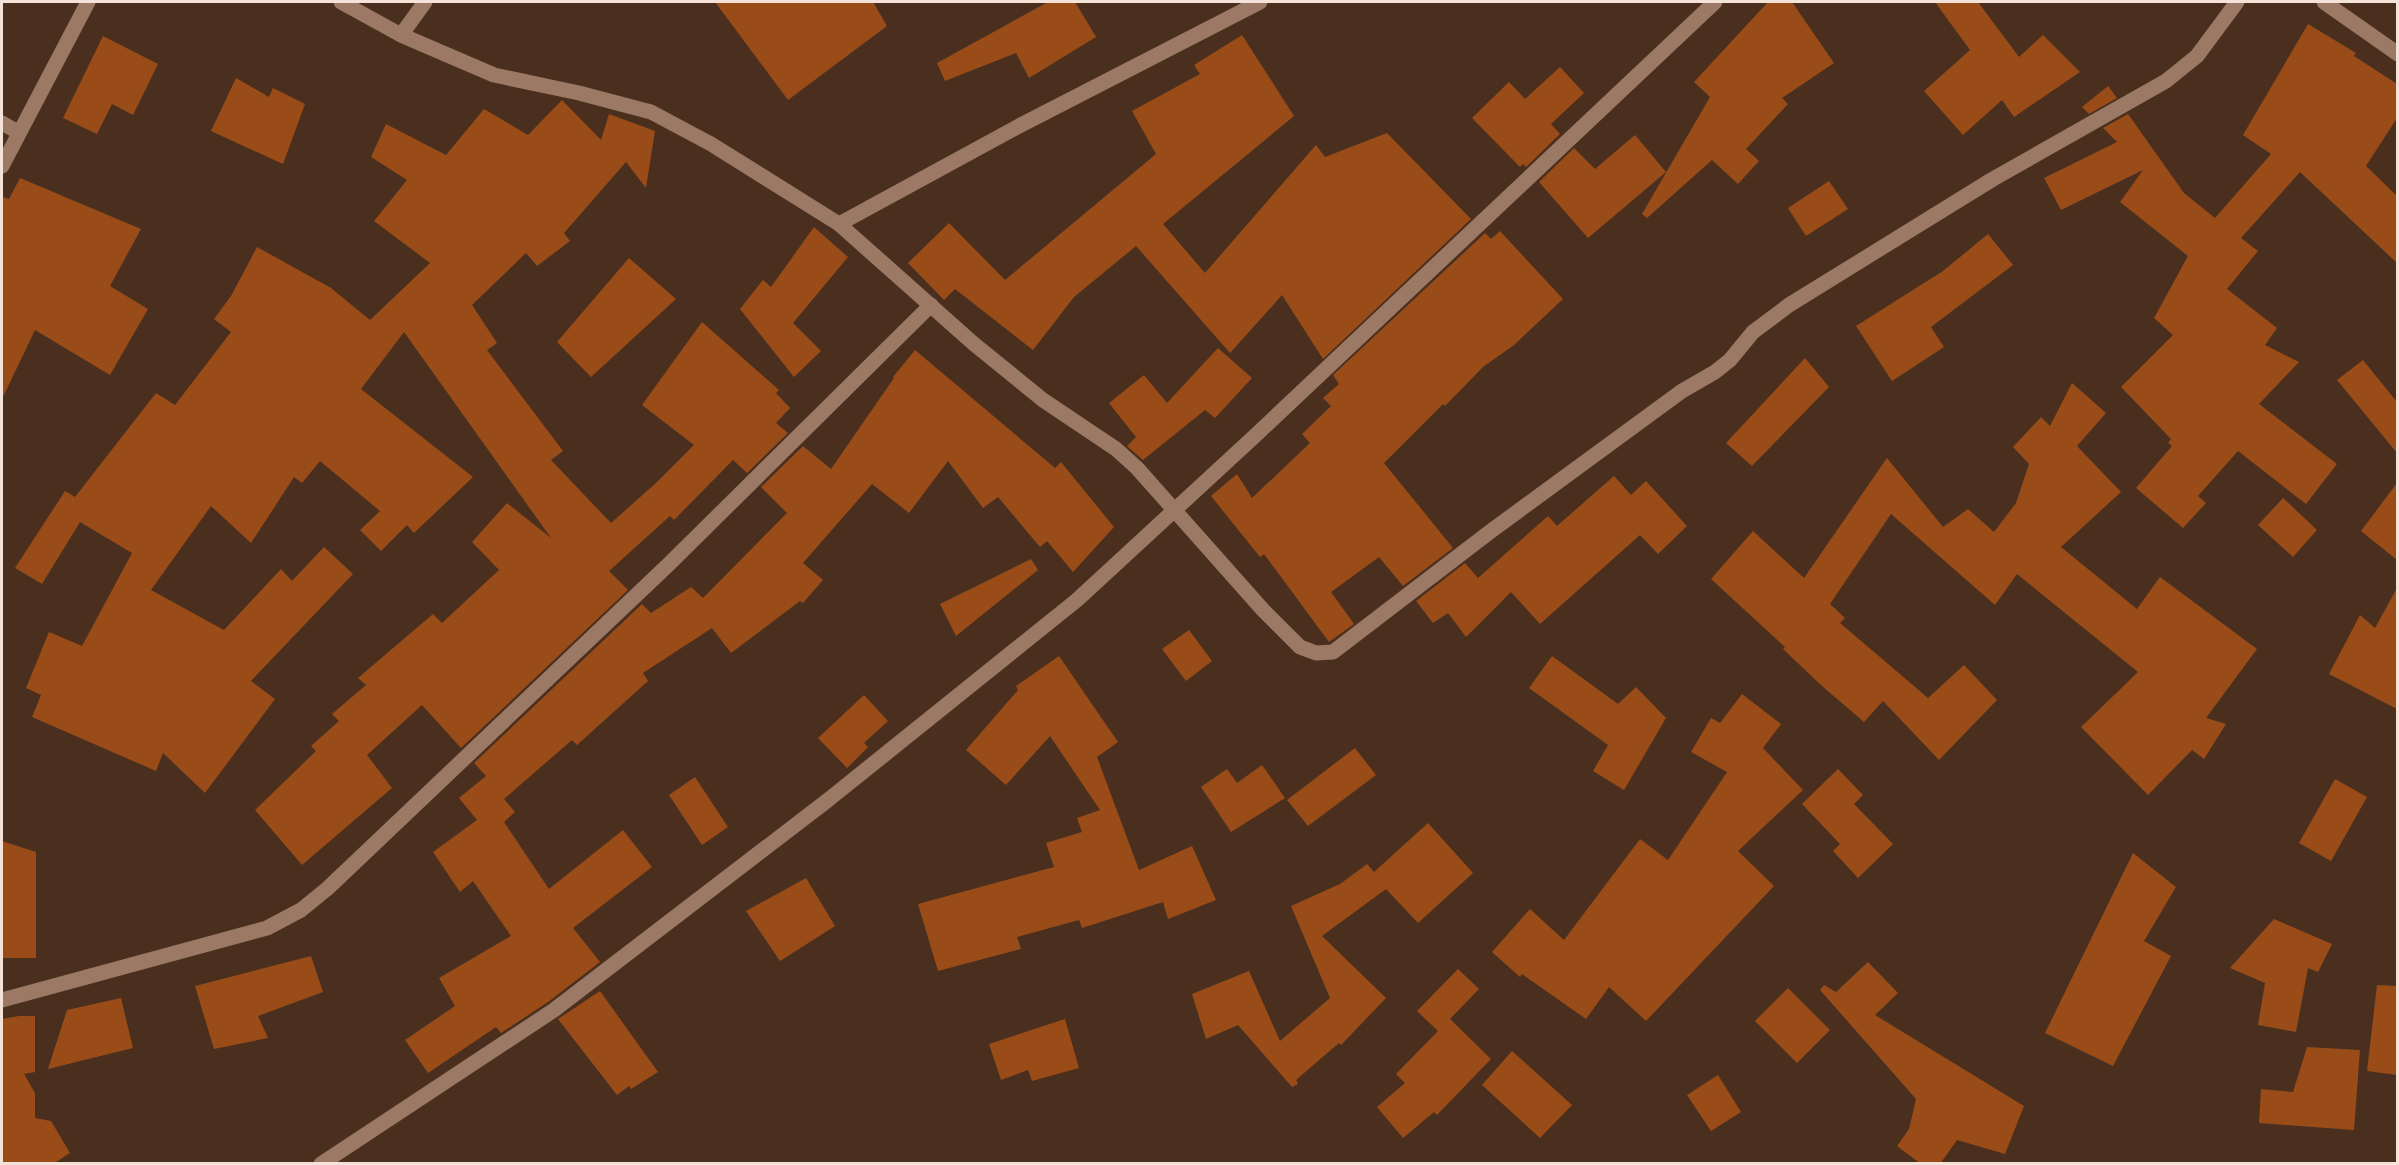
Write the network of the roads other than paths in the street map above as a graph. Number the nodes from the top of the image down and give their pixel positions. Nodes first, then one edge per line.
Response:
1 (88, 2) edge
2 (341, 2) edge
3 (425, 2) edge
4 (1260, 2) edge
5 (1715, 2) edge
6 (2237, 2) edge
7 (2324, 2) edge
8 (401, 35) junction
9 (2397, 54) edge
10 (2, 123) edge
11 (18, 132) junction
12 (2, 166) edge
13 (838, 224) junction
14 (931, 305) junction
15 (1173, 510) junction
16 (2, 1000) edge
17 (321, 1164) edge

1 - 11 street
2 - 8 street
3 - 8 street
4 - 13 street
5 - 15 street
6 - 15 street
7 - 9 street
8 - 13 street
10 - 11 street
11 - 12 street
13 - 14 street
14 - 15 street
14 - 16 street
15 - 17 street

